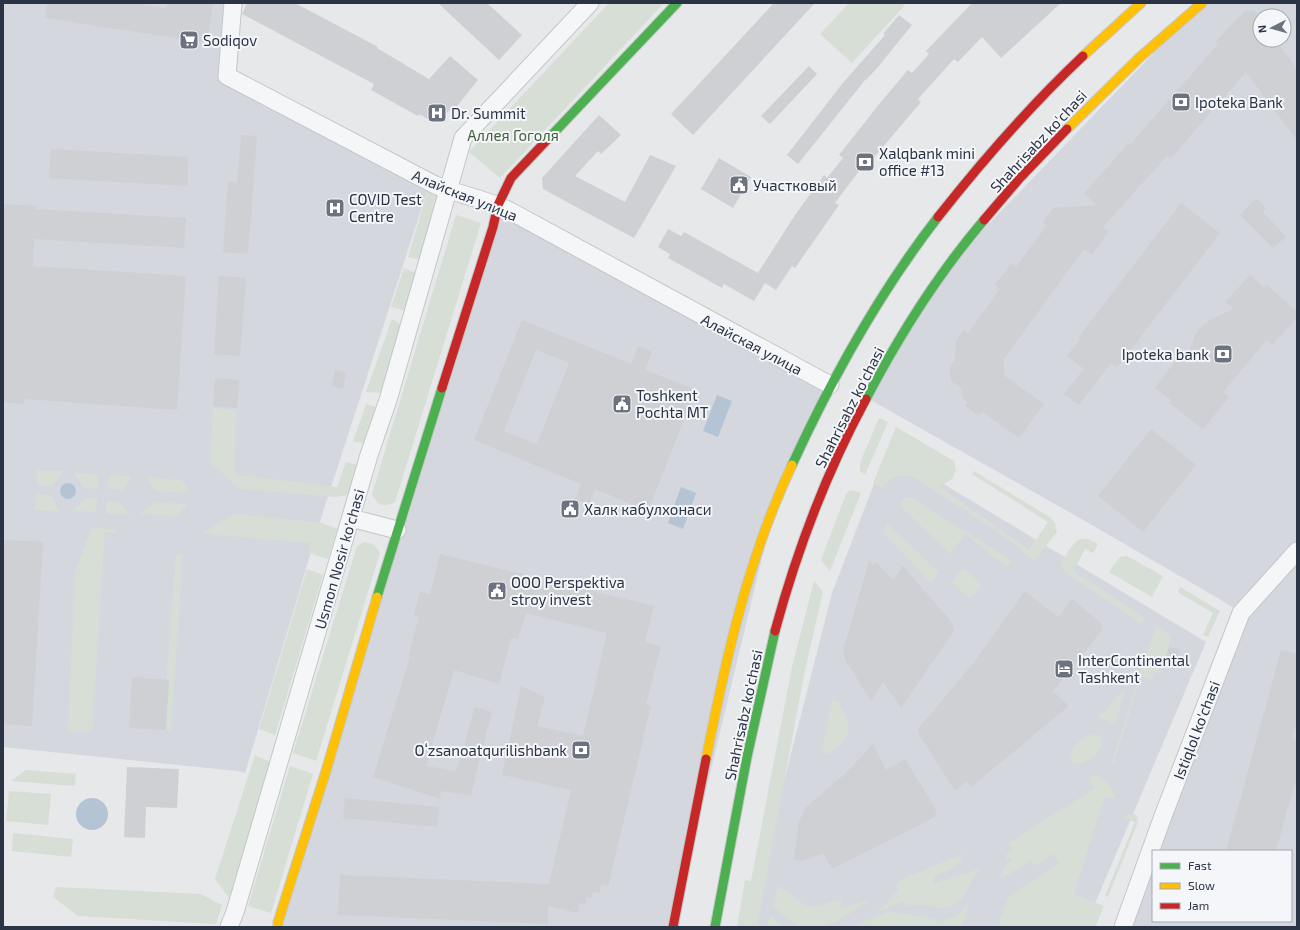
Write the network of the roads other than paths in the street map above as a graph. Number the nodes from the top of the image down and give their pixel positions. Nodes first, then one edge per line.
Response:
1 (234, 3) edge
2 (590, 3) edge
3 (677, 3) edge
4 (1140, 3) edge
5 (1202, 3) edge
6 (449, 191) junction
7 (498, 205) junction
8 (830, 385) junction
9 (351, 518) junction
10 (397, 530) junction
11 (1297, 551) edge
12 (229, 927) edge
13 (278, 927) edge
14 (673, 927) edge
15 (715, 927) edge
16 (1123, 927) edge

1 - 6 street, Алайская улица
2 - 6 street, Usmon Nosir ko'chasi
3 - 7 main road
4 - 8 main road, Shahrisabz ko'chasi
5 - 15 main road, Shahrisabz ko'chasi
6 - 7 street, Алайская улица
6 - 9 street, Usmon Nosir ko'chasi
7 - 8 street, Алайская улица
7 - 10 main road
8 - 14 main road, Shahrisabz ko'chasi
9 - 10 street
9 - 12 street, Usmon Nosir ko'chasi
10 - 13 main road
11 - 16 street, Istiqlol ko'chasi

